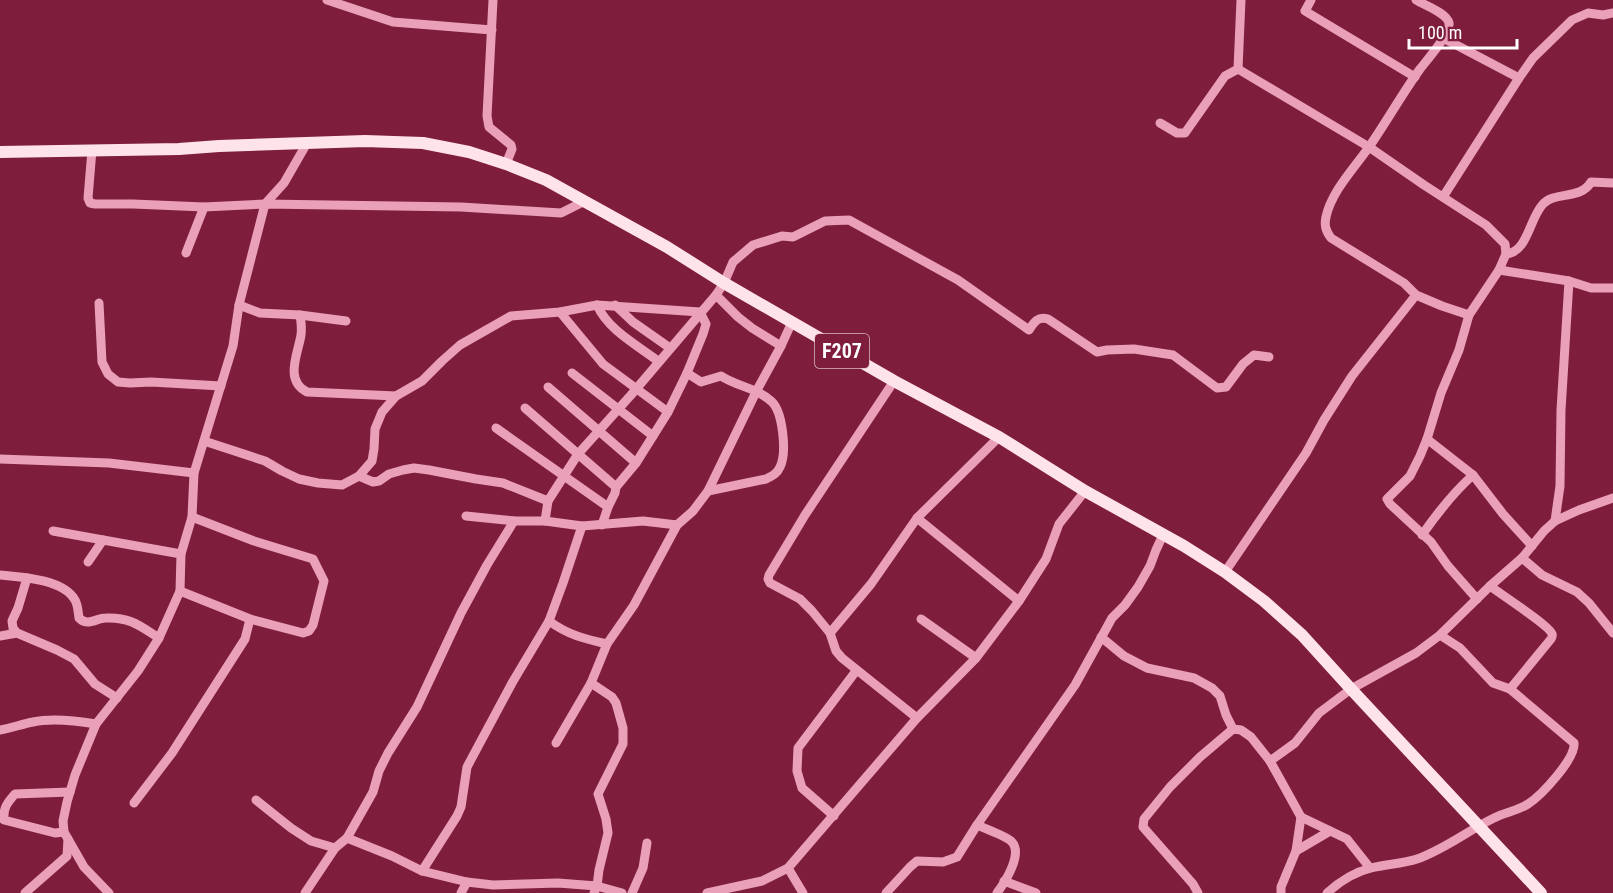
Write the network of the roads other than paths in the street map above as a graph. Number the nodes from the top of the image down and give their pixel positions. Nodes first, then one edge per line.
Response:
1 (327, 0) edge
2 (493, 0) edge
3 (1241, 0) edge
4 (1311, 0) edge
5 (1416, 0) edge
6 (1613, 13) edge
7 (492, 30) junction
8 (1443, 38) junction
9 (1238, 69) junction
10 (1415, 77) junction
11 (1519, 78) junction
12 (1160, 123) dead end
13 (307, 143) junction
14 (1369, 147) junction
15 (92, 150) junction
16 (0, 152) edge
17 (506, 164) junction
18 (1613, 183) edge
19 (1443, 197) junction
20 (585, 201) junction
21 (264, 204) junction
22 (204, 207) junction
23 (186, 253) dead end
24 (1506, 254) junction
25 (1499, 270) junction
26 (1569, 281) junction
27 (724, 283) junction
28 (1613, 288) edge
29 (716, 295) junction
30 (1416, 295) junction
31 (99, 303) dead end
32 (597, 305) junction
33 (615, 305) junction
34 (239, 306) junction
35 (560, 312) junction
36 (700, 312) junction
37 (300, 315) junction
38 (1469, 315) junction
39 (346, 321) dead end
40 (792, 322) junction
41 (781, 346) junction
42 (670, 348) junction
43 (1269, 357) dead end
44 (658, 361) junction
45 (572, 373) dead end
46 (687, 373) junction
47 (894, 381) junction
48 (220, 386) junction
49 (548, 387) dead end
50 (636, 388) junction
51 (757, 390) junction
52 (396, 396) junction
53 (525, 408) dead end
54 (617, 409) junction
55 (668, 412) junction
56 (496, 428) dead end
57 (599, 430) junction
58 (653, 436) junction
59 (999, 437) junction
60 (1427, 439) junction
61 (204, 441) junction
62 (578, 454) junction
63 (0, 459) edge
64 (636, 463) junction
65 (194, 473) junction
66 (359, 476) junction
67 (563, 476) junction
68 (1473, 476) junction
69 (616, 486) junction
70 (708, 491) junction
71 (1085, 491) junction
72 (1613, 498) edge
73 (548, 501) junction
74 (608, 507) junction
75 (466, 516) dead end
76 (192, 517) junction
77 (917, 518) junction
78 (514, 521) junction
79 (545, 521) junction
80 (1555, 521) junction
81 (582, 525) junction
82 (602, 525) junction
83 (677, 525) junction
84 (53, 531) dead end
85 (1163, 535) junction
86 (1422, 535) junction
87 (103, 540) junction
88 (1532, 546) junction
89 (181, 555) junction
90 (1522, 558) junction
91 (88, 562) dead end
92 (1225, 572) junction
93 (0, 575) edge
94 (27, 578) junction
95 (1490, 586) junction
96 (180, 591) junction
97 (1477, 599) junction
98 (1019, 601) junction
99 (250, 619) junction
100 (921, 619) dead end
101 (549, 621) junction
102 (17, 633) junction
103 (830, 633) junction
104 (1613, 633) edge
105 (1440, 635) junction
106 (0, 636) edge
107 (1101, 637) junction
108 (159, 638) junction
109 (607, 644) junction
110 (976, 658) junction
111 (856, 671) junction
112 (591, 683) junction
113 (1351, 689) junction
114 (1510, 689) junction
115 (117, 698) junction
116 (917, 718) junction
117 (96, 724) junction
118 (1233, 729) junction
119 (0, 730) edge
120 (556, 743) dead end
121 (1270, 760) junction
122 (70, 792) junction
123 (256, 800) dead end
124 (134, 803) dead end
125 (834, 816) junction
126 (1301, 817) junction
127 (977, 825) junction
128 (1479, 827) junction
129 (1330, 831) junction
130 (66, 835) junction
131 (347, 838) junction
132 (647, 843) dead end
133 (335, 848) junction
134 (1296, 851) junction
135 (67, 856) junction
136 (80, 859) junction
137 (788, 868) junction
138 (1370, 868) junction
139 (422, 871) junction
140 (1005, 881) junction
141 (467, 882) junction
142 (521, 889) edge
143 (596, 890) edge
144 (889, 890) edge
145 (25, 893) edge
146 (109, 893) edge
147 (305, 893) edge
148 (460, 893) edge
149 (622, 893) edge
150 (632, 893) edge
151 (707, 893) edge
152 (803, 893) edge
153 (902, 893) edge
154 (997, 893) edge
155 (1036, 893) edge
156 (1198, 893) edge
157 (1281, 893) edge
158 (1327, 893) edge
159 (1541, 893) edge

1 - 7 street
2 - 7 street
3 - 9 street
4 - 10 street
5 - 8 street
6 - 11 street
7 - 17 street
8 - 10 street
8 - 11 street
9 - 12 street
9 - 14 street
10 - 14 street
11 - 19 street
13 - 15 main road, F207
13 - 17 main road, F207
13 - 21 street
14 - 19 street
14 - 30 street
15 - 16 main road, F207
15 - 22 street
17 - 20 main road, F207
18 - 24 street
19 - 24 street
20 - 21 street
20 - 27 main road, F207
21 - 22 street
21 - 34 street
22 - 23 street
24 - 25 street
25 - 26 street
25 - 38 street
26 - 28 street
26 - 80 street
27 - 29 street
27 - 40 main road, F207
27 - 43 street
29 - 36 street
29 - 41 street
30 - 38 street
30 - 92 street
31 - 48 street
32 - 33 street
32 - 35 street
32 - 44 street
33 - 36 street
33 - 42 street
34 - 37 street
34 - 48 street
35 - 50 street
35 - 52 street
36 - 42 street
36 - 46 street
37 - 39 street
37 - 52 street
38 - 60 street
40 - 41 street
40 - 47 main road, F207
41 - 51 street
42 - 44 street
44 - 50 street
45 - 54 street
46 - 51 street
46 - 55 street
47 - 59 main road, F207
47 - 103 street
48 - 61 street
49 - 57 street
50 - 54 street
50 - 55 street
51 - 70 street
51 - 70 street
52 - 66 street
53 - 62 street
54 - 57 street
54 - 58 street
55 - 58 street
56 - 67 street
57 - 62 street
57 - 64 street
58 - 64 street
59 - 71 main road, F207
59 - 77 street
60 - 68 street
60 - 86 street
61 - 65 street
61 - 66 street
62 - 67 street
62 - 69 street
63 - 65 street
64 - 69 street
65 - 76 street
66 - 73 street
67 - 73 street
67 - 74 street
68 - 86 street
68 - 88 street
69 - 74 street
70 - 83 street
71 - 85 main road, F207
71 - 98 street
72 - 80 street
73 - 79 street
74 - 82 street
75 - 78 street
76 - 89 street
76 - 99 street
77 - 98 street
77 - 103 street
78 - 79 street
78 - 131 street
79 - 81 street
80 - 88 street
81 - 82 street
81 - 101 street
82 - 83 street
83 - 109 street
84 - 87 street
85 - 92 main road, F207
85 - 107 street
86 - 97 street
87 - 89 street
87 - 91 street
88 - 90 street
89 - 96 street
90 - 95 street
90 - 104 street
92 - 113 main road, F207
93 - 94 street
94 - 102 street
94 - 108 street
95 - 97 street
95 - 114 street
96 - 99 street
96 - 108 street
97 - 105 street
98 - 110 street
99 - 124 street
100 - 110 street
101 - 109 street
101 - 139 street
102 - 106 street
102 - 115 street
103 - 111 street
105 - 113 street
105 - 114 street
107 - 118 street
107 - 127 street
108 - 115 street
109 - 112 street
110 - 116 street
111 - 116 street
111 - 125 street
112 - 120 street
112 - 143 street
113 - 121 street
113 - 128 main road, F207
114 - 128 street
115 - 117 street
116 - 125 street
117 - 119 street
117 - 122 street
118 - 121 street
118 - 156 street
121 - 126 street
122 - 130 street
122 - 130 street
123 - 133 street
125 - 137 street
126 - 129 street
126 - 134 street
127 - 140 street
127 - 144 street
128 - 138 street
128 - 159 main road, F207
129 - 134 street
129 - 138 street
130 - 135 street
130 - 136 street
131 - 133 street
131 - 139 street
132 - 150 street
133 - 147 street
134 - 157 street
135 - 136 street
135 - 145 street
136 - 146 street
137 - 151 street
137 - 152 street
138 - 158 street
139 - 141 street
140 - 154 street
140 - 155 street
141 - 142 street
141 - 148 street
142 - 143 street
143 - 149 street
144 - 153 street

